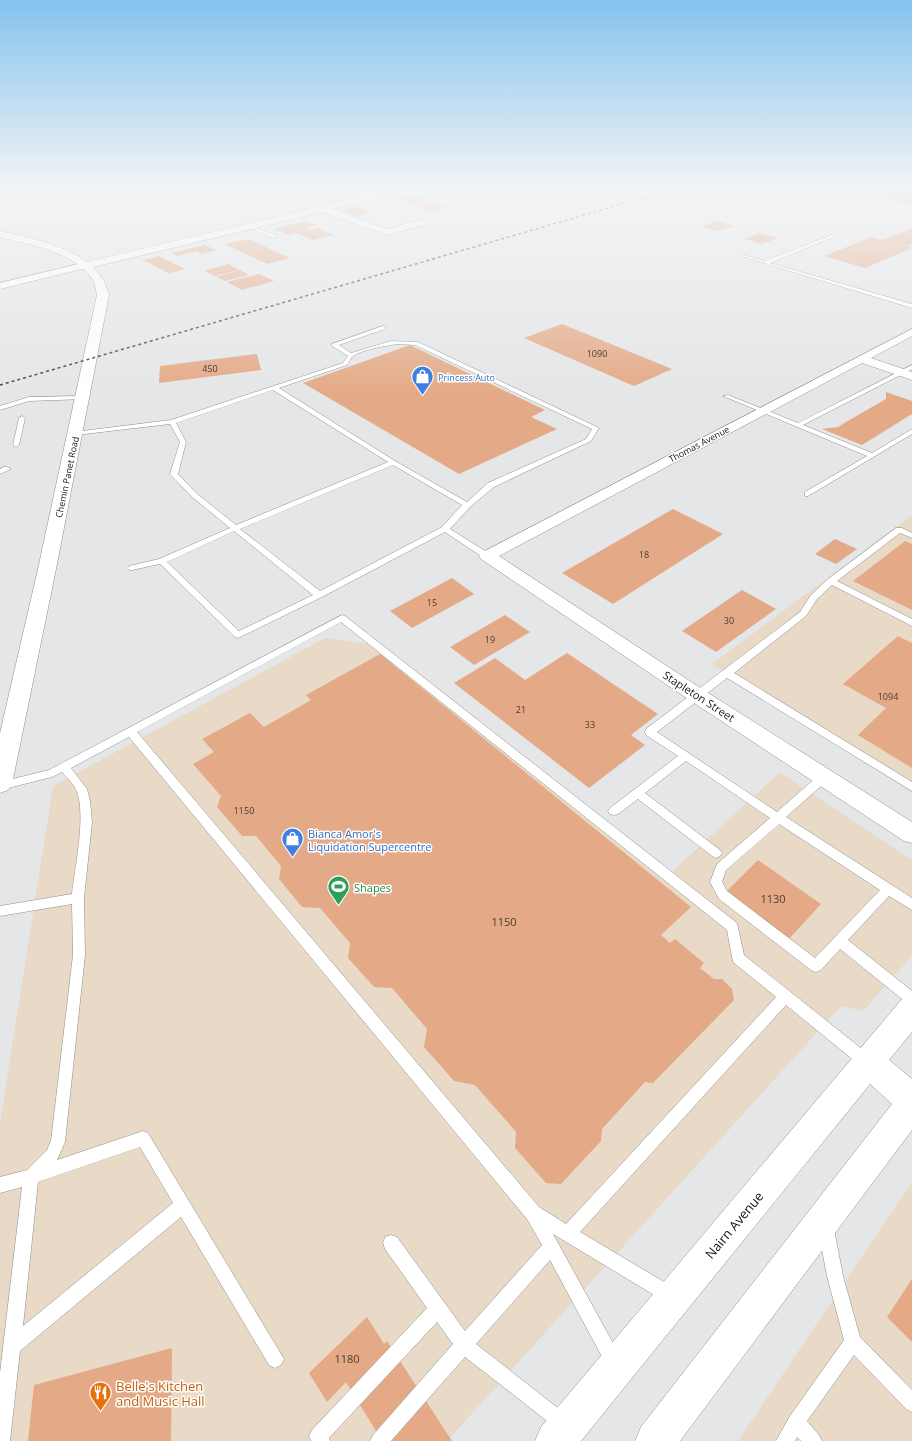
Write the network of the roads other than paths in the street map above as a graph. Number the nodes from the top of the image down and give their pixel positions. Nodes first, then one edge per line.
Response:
1 (71, 257) edge
2 (118, 257) edge
3 (747, 257) edge
4 (780, 257) edge
5 (765, 263) junction
6 (86, 265) junction
7 (0, 286) edge
8 (912, 306) edge
9 (383, 328) dead end
10 (912, 332) edge
11 (351, 355) junction
12 (862, 359) junction
13 (909, 372) edge
14 (274, 388) junction
15 (726, 396) dead end
16 (83, 398) junction
17 (0, 408) edge
18 (763, 411) junction
19 (22, 418) dead end
20 (172, 422) junction
21 (798, 425) junction
22 (912, 431) edge
23 (76, 434) junction
24 (16, 445) dead end
25 (872, 456) junction
26 (393, 462) junction
27 (808, 494) dead end
28 (467, 505) junction
29 (235, 528) junction
30 (445, 529) junction
31 (912, 536) edge
32 (487, 556) junction
33 (162, 561) junction
34 (132, 568) dead end
35 (831, 582) junction
36 (319, 595) junction
37 (912, 623) edge
38 (728, 673) junction
39 (698, 696) junction
40 (130, 731) junction
41 (685, 756) junction
42 (64, 767) junction
43 (824, 777) junction
44 (0, 785) edge
45 (912, 787) edge
46 (638, 793) junction
47 (614, 811) dead end
48 (778, 818) junction
49 (910, 829) edge
50 (716, 853) dead end
51 (888, 889) junction
52 (78, 898) junction
53 (912, 905) edge
54 (0, 911) edge
55 (839, 941) junction
56 (785, 996) junction
57 (912, 999) edge
58 (912, 1009) edge
59 (869, 1063) junction
60 (912, 1100) edge
61 (912, 1104) edge
62 (31, 1177) junction
63 (0, 1185) edge
64 (183, 1205) junction
65 (533, 1213) junction
66 (824, 1219) junction
67 (567, 1234) junction
68 (391, 1243) dead end
69 (551, 1246) junction
70 (674, 1297) junction
71 (438, 1310) junction
72 (853, 1342) junction
73 (12, 1346) junction
74 (465, 1346) junction
75 (275, 1359) dead end
76 (617, 1366) junction
77 (912, 1403) edge
78 (796, 1422) junction
79 (561, 1434) edge
80 (1, 1441) edge
81 (321, 1441) edge
82 (379, 1441) edge
83 (655, 1441) edge
84 (785, 1441) edge
85 (813, 1441) edge

1 - 6 street, Chemin Panet Road
2 - 6 street
3 - 5 lane
4 - 5 lane
5 - 8 lane
6 - 7 street
6 - 16 street, Chemin Panet Road
9 - 11 lane
10 - 12 street, Thomas Avenue
11 - 14 lane
11 - 28 lane
12 - 13 street
12 - 18 street, Thomas Avenue
13 - 21 lane
14 - 20 lane
14 - 26 lane
15 - 18 lane
16 - 17 lane
16 - 23 street, Chemin Panet Road
18 - 21 lane
18 - 32 street, Thomas Avenue
19 - 24 lane
20 - 23 lane
20 - 29 lane
21 - 25 lane
22 - 25 lane
23 - 44 street, Chemin Panet Road
25 - 27 lane
26 - 28 lane
26 - 29 lane
28 - 30 lane
29 - 33 lane
29 - 36 lane
30 - 32 lane
30 - 36 lane
31 - 35 lane
32 - 39 street, Stapleton Street
33 - 34 lane
33 - 36 lane
35 - 37 lane
35 - 38 lane
38 - 39 lane
38 - 45 lane
39 - 41 lane
39 - 43 street, Stapleton Street
40 - 42 lane
40 - 56 lane
40 - 65 lane
41 - 46 lane
41 - 48 lane
42 - 44 lane
42 - 52 lane
43 - 48 lane
43 - 49 street, Stapleton Street
46 - 47 lane
46 - 50 lane
48 - 51 lane
48 - 55 lane
51 - 53 lane
51 - 55 lane
52 - 54 lane
52 - 62 lane
55 - 57 lane
56 - 59 lane
56 - 67 lane
58 - 59 street, Nairn Avenue
59 - 60 street
59 - 70 street, Nairn Avenue
61 - 66 street
62 - 63 lane
62 - 64 lane
62 - 73 lane
64 - 73 lane
64 - 75 lane
65 - 67 lane
65 - 69 lane
66 - 72 lane
66 - 83 street
67 - 70 lane
68 - 71 lane
69 - 74 lane
69 - 76 lane
70 - 76 street, Nairn Avenue
71 - 74 lane
71 - 81 lane
72 - 77 lane
72 - 78 lane
73 - 80 lane
74 - 79 lane
74 - 82 lane
76 - 79 street, Nairn Avenue
78 - 84 lane
78 - 85 lane

